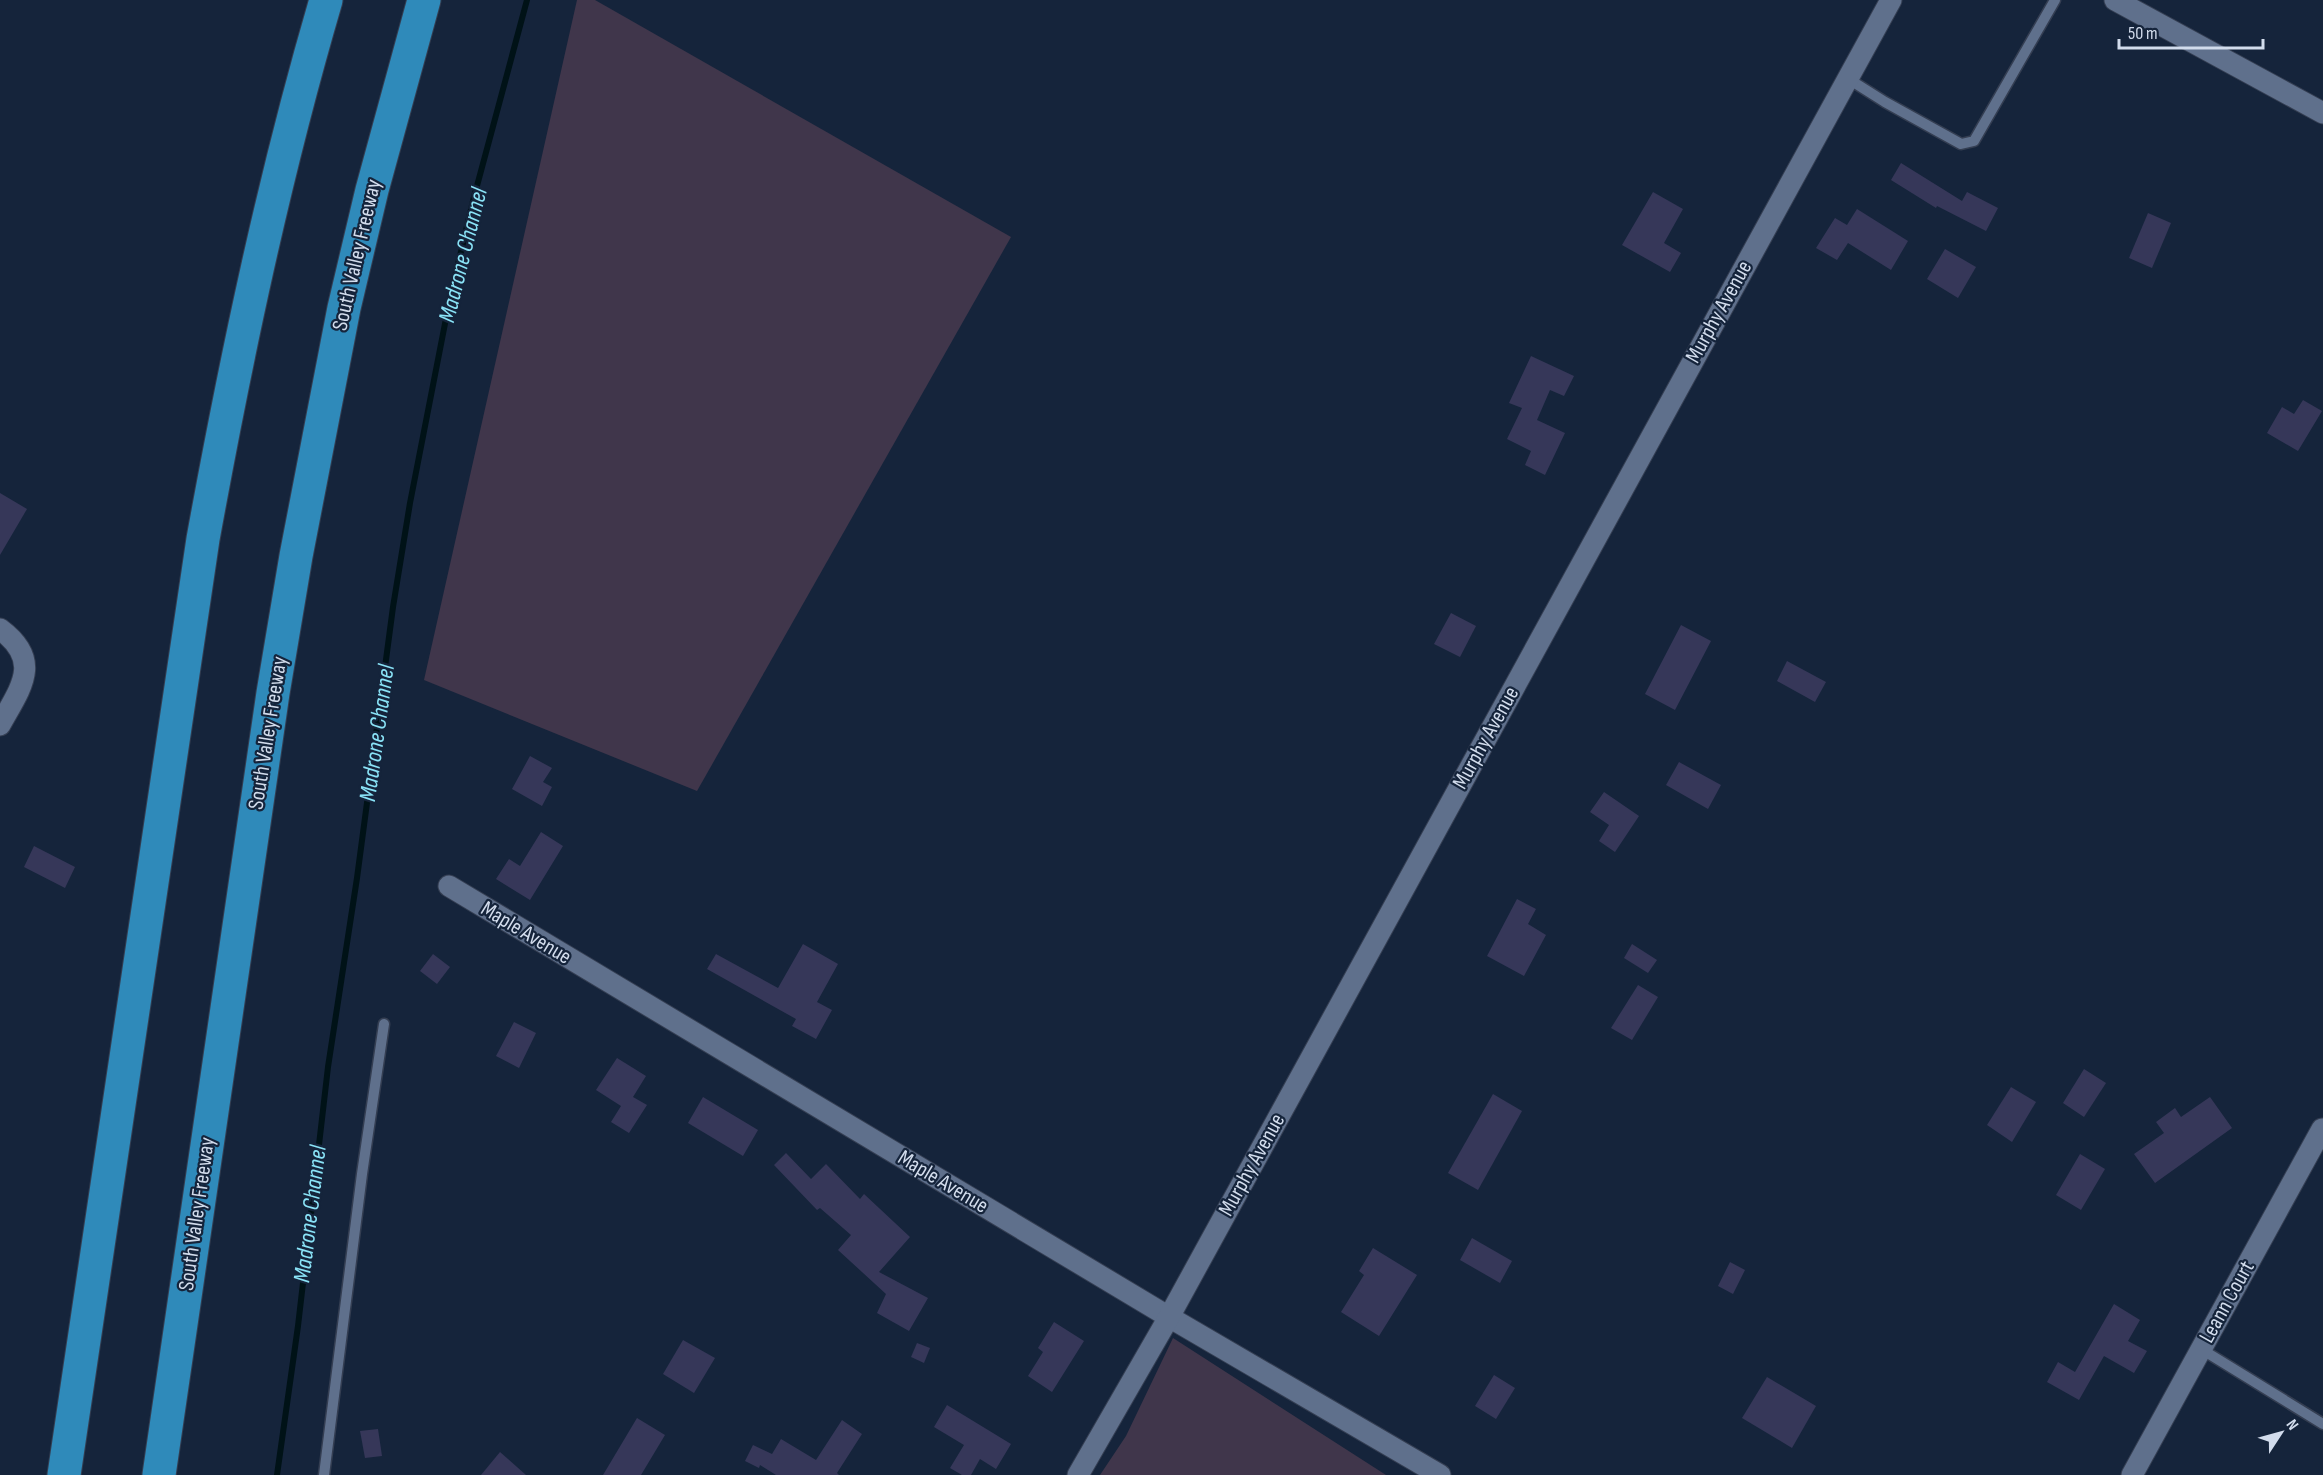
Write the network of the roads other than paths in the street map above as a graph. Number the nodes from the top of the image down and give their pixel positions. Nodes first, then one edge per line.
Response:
1 (326, 0) edge
2 (424, 0) edge
3 (1890, 0) edge
4 (2055, 0) edge
5 (2115, 0) edge
6 (1847, 78) junction
7 (2323, 113) edge
8 (0, 629) edge
9 (0, 725) edge
10 (449, 886) dead end
11 (384, 1024) dead end
12 (2323, 1128) edge
13 (1169, 1317) junction
14 (2201, 1350) junction
15 (2323, 1424) edge
16 (64, 1475) edge
17 (159, 1475) edge
18 (324, 1475) edge
19 (1078, 1475) edge
20 (1440, 1475) edge
21 (2132, 1475) edge

1 - 16 highway
2 - 17 highway, South Valley Freeway
3 - 6 street, Murphy Avenue
4 - 6 lane
5 - 7 street
6 - 13 street, Murphy Avenue
8 - 9 street
10 - 13 street, Maple Avenue
11 - 18 lane
12 - 14 street, Leann Court
13 - 19 street, Murphy Avenue
13 - 20 street, Maple Avenue
14 - 15 lane
14 - 21 street, Leann Court

